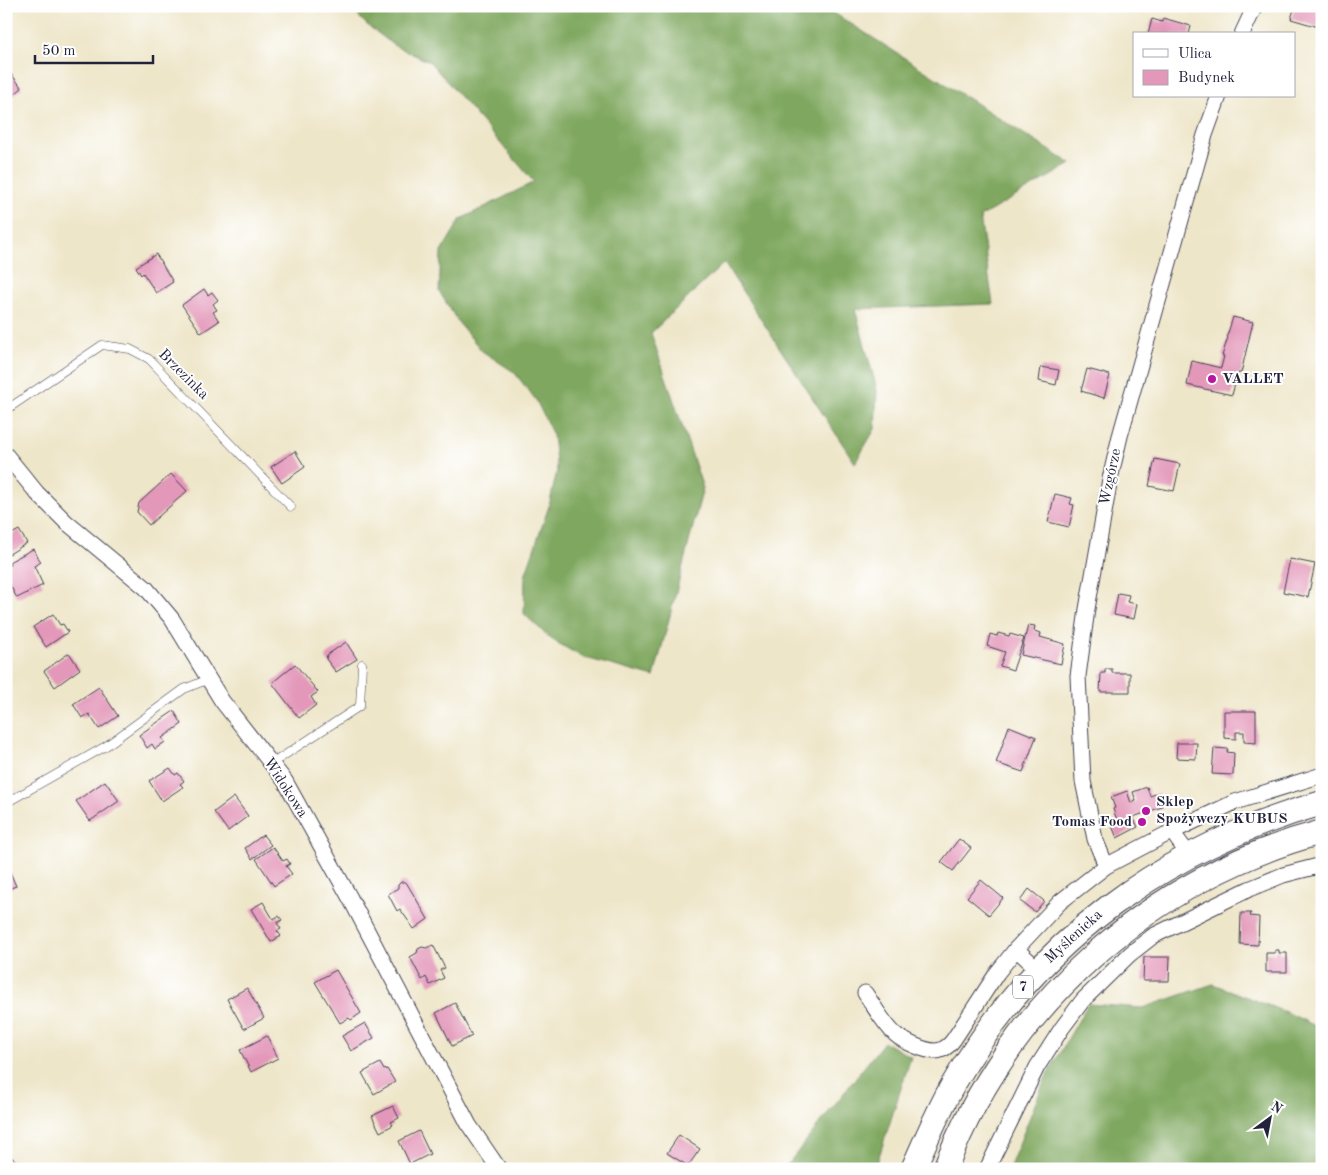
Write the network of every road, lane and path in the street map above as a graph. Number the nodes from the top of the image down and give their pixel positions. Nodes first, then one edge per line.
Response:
1 (1255, 6) edge
2 (1243, 32) edge
3 (1218, 98) edge
4 (6, 410) edge
5 (6, 455) edge
6 (291, 507) dead end
7 (362, 664) dead end
8 (209, 679) junction
9 (271, 764) junction
10 (1322, 775) edge
11 (6, 803) edge
12 (1322, 803) edge
13 (1172, 832) junction
14 (1322, 832) edge
15 (1189, 855) junction
16 (1106, 866) junction
17 (1319, 868) edge
18 (1016, 949) junction
19 (1038, 970) junction
20 (865, 993) dead end
21 (6, 1158) edge
22 (19, 1169) edge
23 (499, 1169) edge
24 (913, 1169) edge
25 (945, 1169) edge
26 (987, 1169) edge

1 - 2 street
3 - 16 street, Wzgórze
4 - 6 lane, Brzezinka
5 - 8 street, Widokowa
7 - 9 lane
8 - 9 street, Widokowa
8 - 11 lane
9 - 23 street, Widokowa
10 - 13 street
12 - 15 highway, Myślenicka / 7
13 - 15 street
13 - 16 street
14 - 25 highway, Myślenicka / 7
15 - 19 highway, Myślenicka / 7
16 - 18 street
17 - 26 street
18 - 19 street
18 - 20 street
19 - 24 highway, Myślenicka / 7
21 - 22 lane

